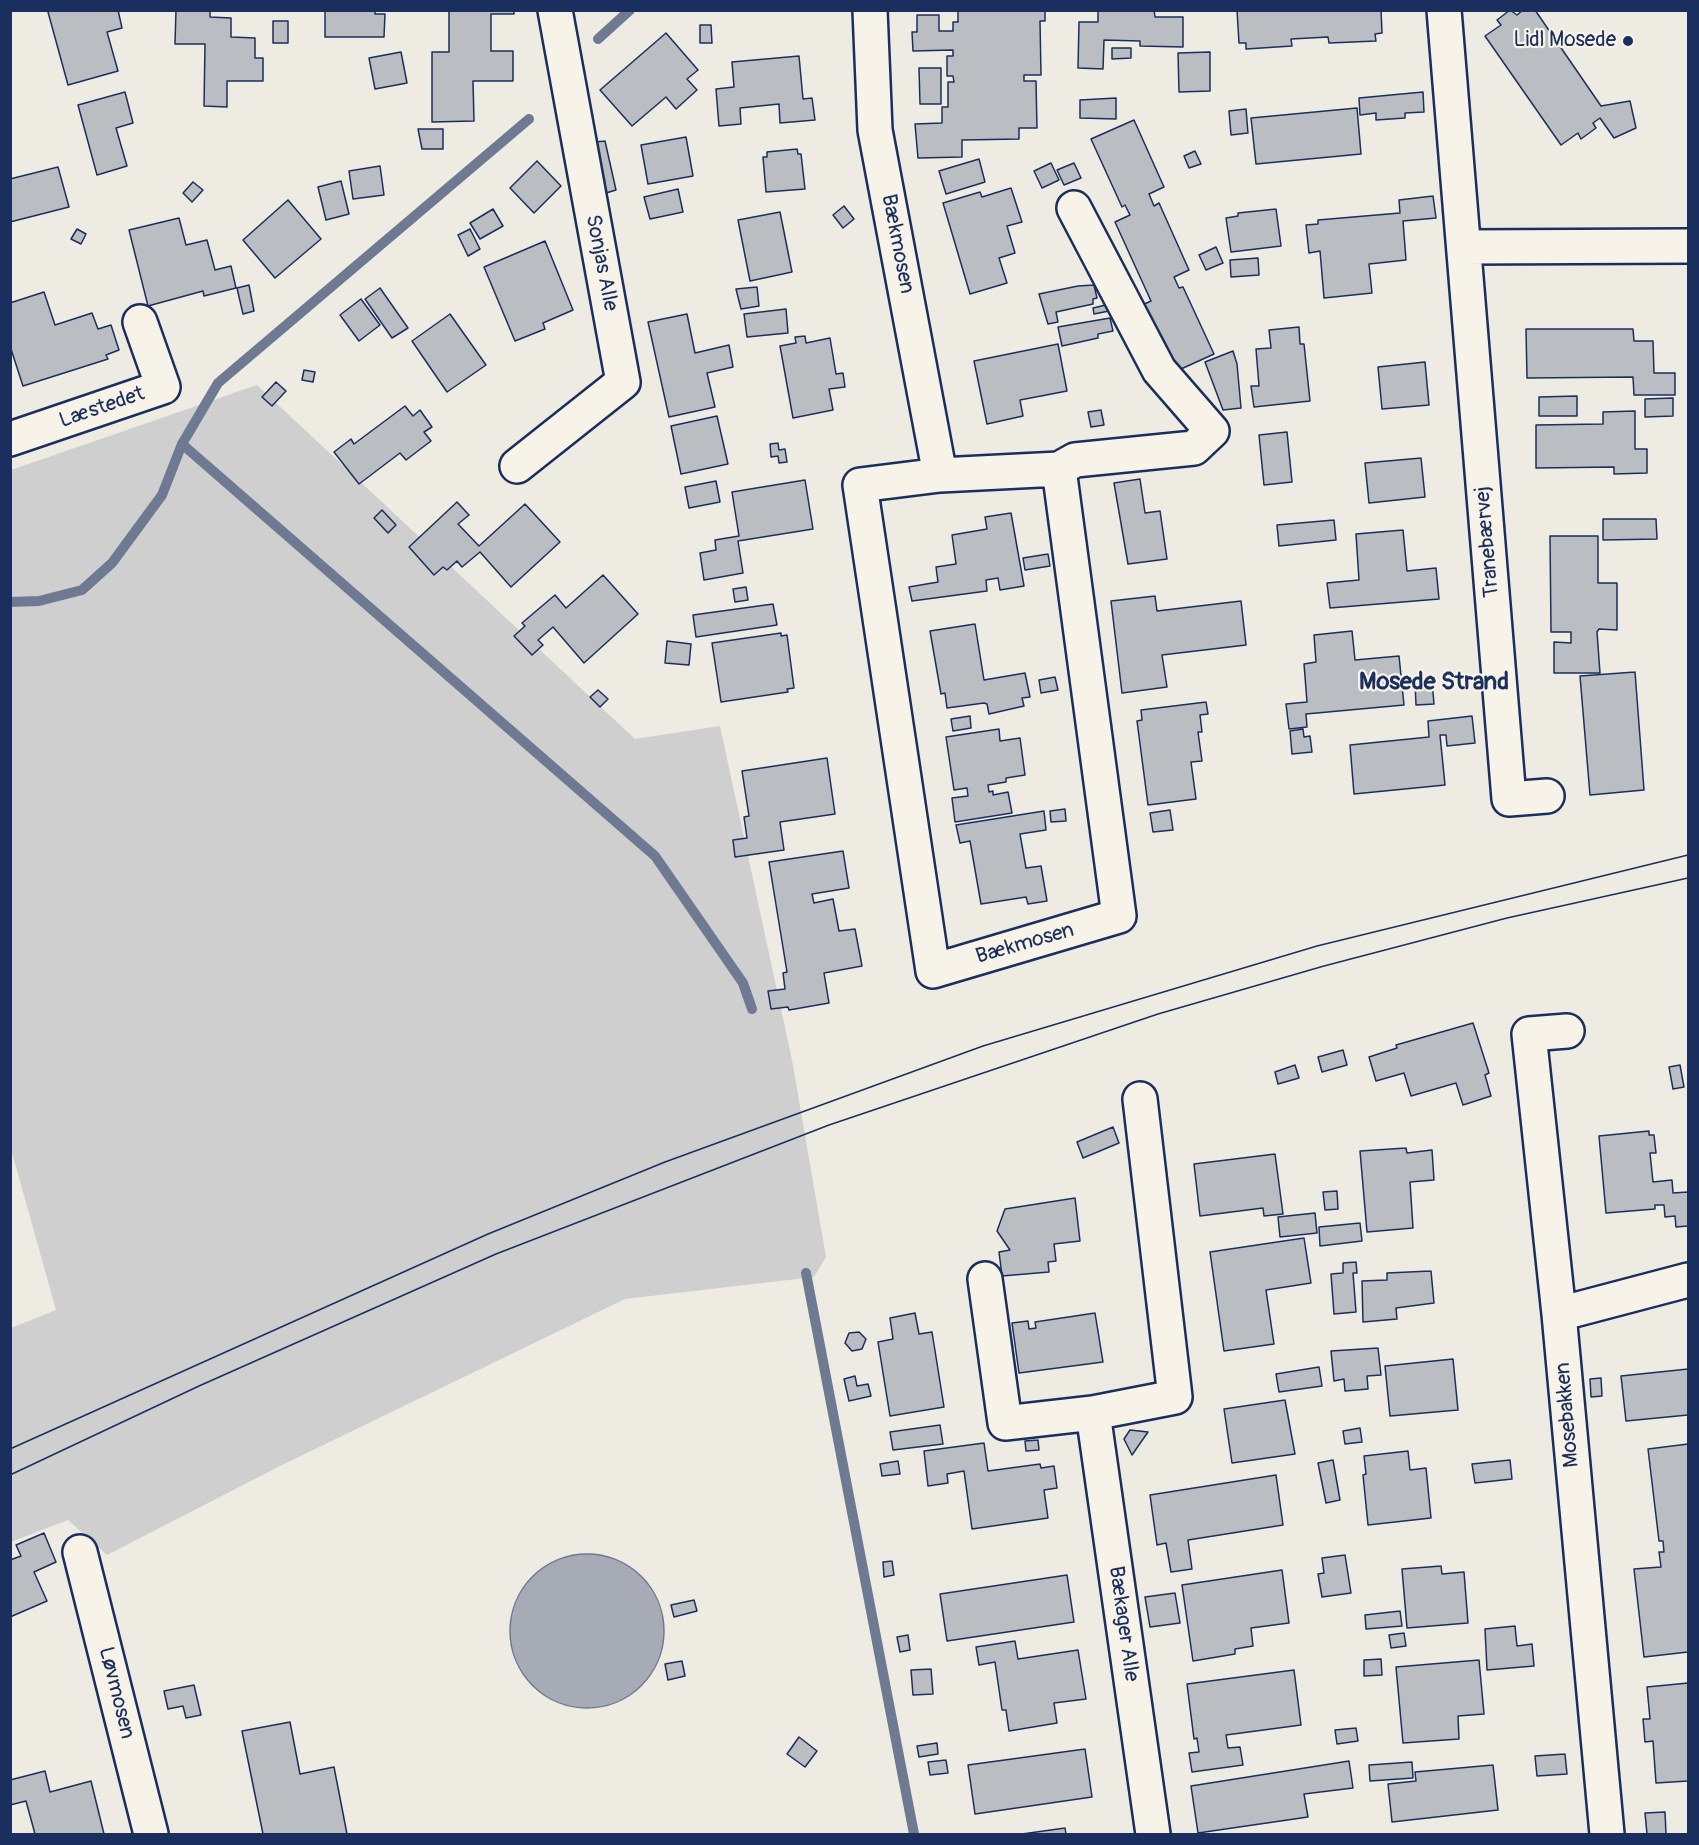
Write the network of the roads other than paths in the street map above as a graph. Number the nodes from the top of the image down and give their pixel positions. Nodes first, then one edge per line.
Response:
1 (555, 10) edge
2 (870, 10) edge
3 (1444, 10) edge
4 (1074, 208) dead end
5 (1689, 246) edge
6 (1464, 247) junction
7 (140, 322) dead end
8 (10, 439) edge
9 (517, 466) dead end
10 (1059, 469) junction
11 (940, 475) junction
12 (1547, 796) dead end
13 (1567, 1031) dead end
14 (1140, 1099) dead end
15 (985, 1279) dead end
16 (1689, 1280) edge
17 (1559, 1314) junction
18 (1092, 1413) junction
19 (80, 1552) dead end
20 (151, 1834) edge
21 (1153, 1834) edge
22 (1607, 1834) edge

1 - 9 street, Sonjas Alle
2 - 11 street, Bækmosen
3 - 6 street, Tranebærvej
4 - 10 street
5 - 6 street
6 - 12 street, Tranebærvej
7 - 8 street, Læstedet
10 - 11 street, Bækmosen
10 - 11 street, Bækmosen
13 - 17 street, Mosebakken
14 - 18 street
15 - 18 street
16 - 17 street
17 - 22 street, Mosebakken
18 - 21 street, Bækager Alle
19 - 20 street, Løvmosen

